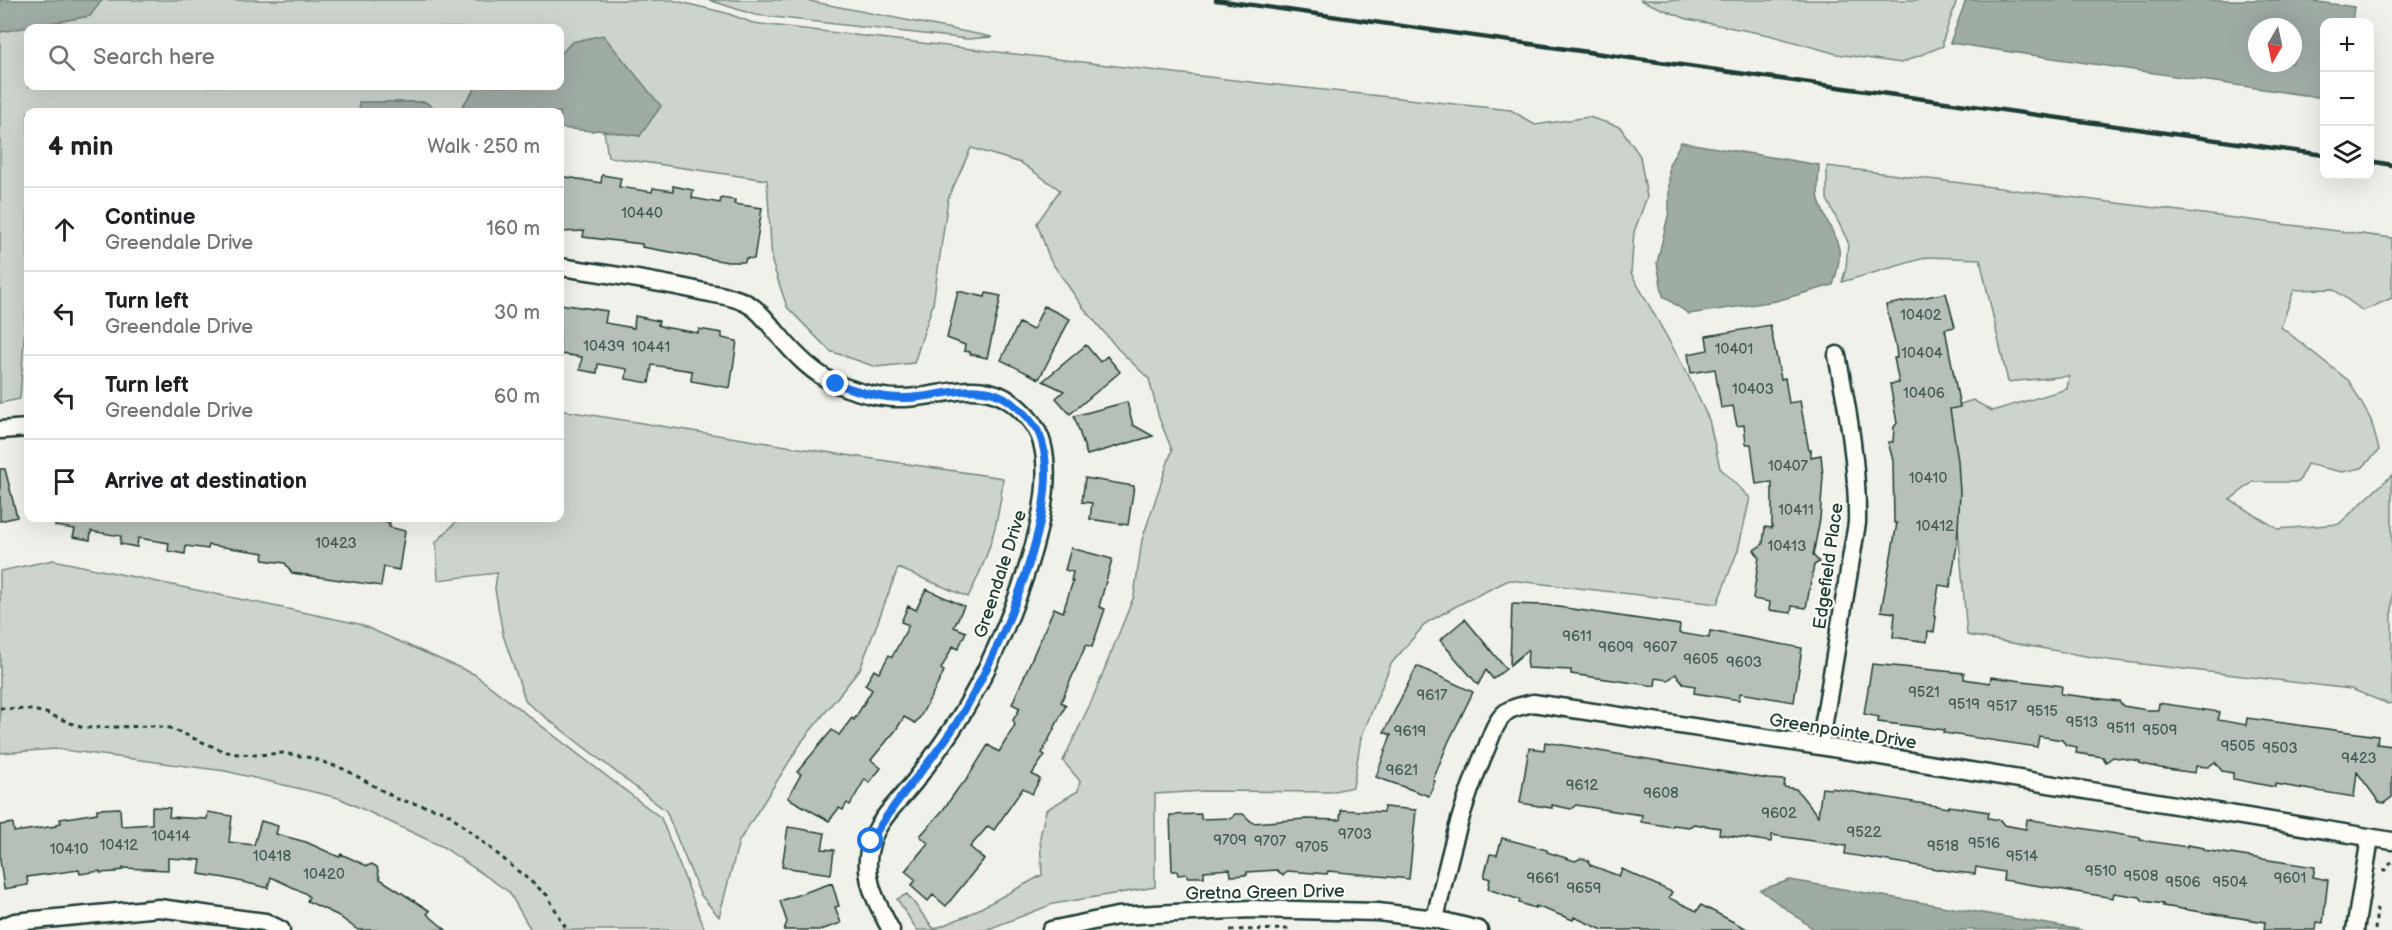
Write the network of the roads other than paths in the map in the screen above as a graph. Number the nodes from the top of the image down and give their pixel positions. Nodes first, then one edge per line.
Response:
1 (564, 268) edge
2 (1837, 355) dead end
3 (24, 428) edge
4 (0, 430) edge
5 (1820, 746) junction
6 (2370, 838) junction
7 (2392, 841) edge
8 (1435, 919) junction
9 (0, 928) edge
10 (281, 930) edge
11 (891, 930) edge
12 (1051, 930) edge
13 (1479, 930) edge
14 (2355, 930) edge

1 - 11 street, Greendale Drive
2 - 5 street, Edgefield Place
3 - 4 street
5 - 6 street, Greenpointe Drive
5 - 8 street, Greenpointe Drive
6 - 7 street, Greenpointe Drive
6 - 14 street
8 - 12 street, Gretna Green Drive
8 - 13 street, Gretna Green Drive
9 - 10 street

